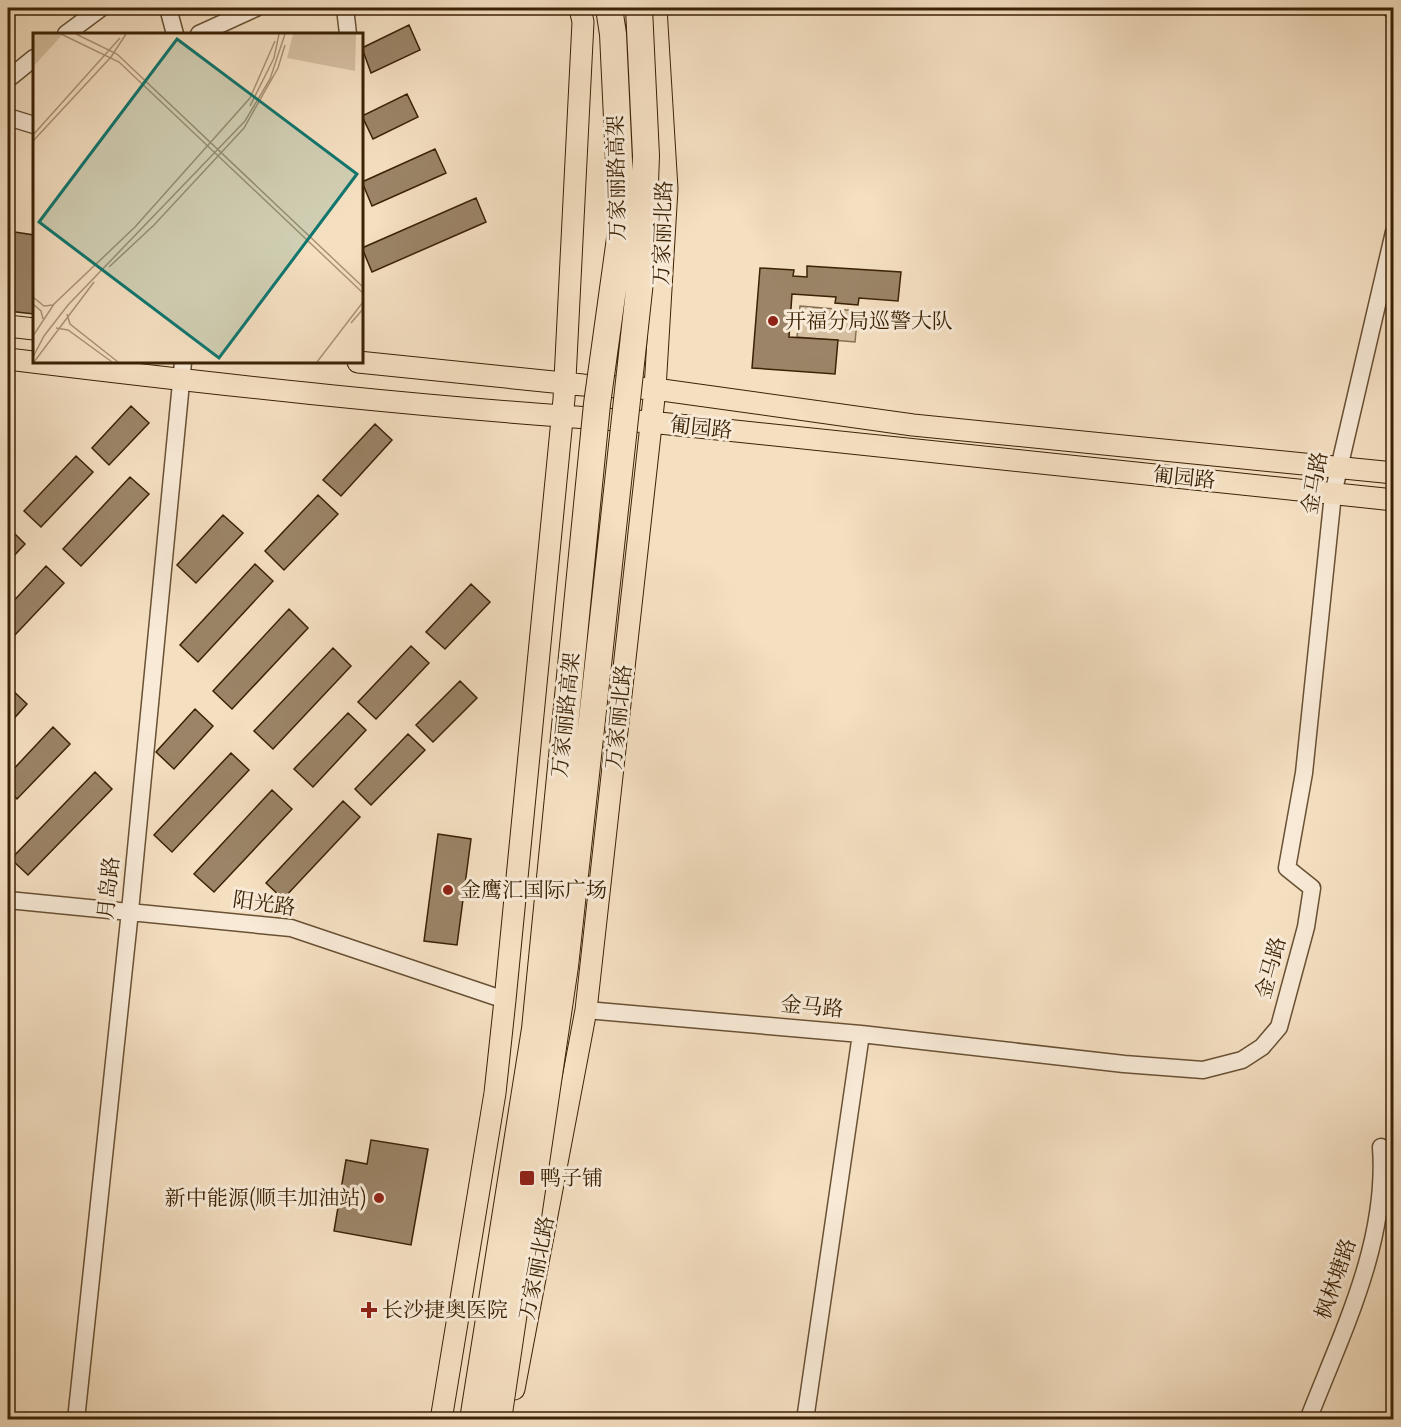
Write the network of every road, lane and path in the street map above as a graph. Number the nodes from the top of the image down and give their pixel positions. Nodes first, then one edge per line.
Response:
1 (101, 8) edge
2 (168, 8) edge
3 (256, 8) edge
4 (345, 8) edge
5 (580, 8) edge
6 (609, 8) edge
7 (639, 8) edge
8 (656, 8) edge
9 (1390, 8) edge
10 (1394, 12) edge
11 (67, 33) edge
12 (175, 33) edge
13 (201, 33) edge
14 (348, 33) edge
15 (33, 59) edge
16 (8, 79) edge
17 (8, 117) edge
18 (33, 124) edge
19 (1394, 232) edge
20 (8, 326) edge
21 (33, 329) edge
22 (8, 359) edge
23 (33, 361) edge
24 (363, 362) edge
25 (66, 363) edge
26 (183, 371) edge
27 (564, 382) junction
28 (655, 389) junction
29 (562, 417) junction
30 (650, 422) junction
31 (1340, 467) junction
32 (1394, 473) edge
33 (1333, 494) junction
34 (1394, 500) edge
35 (8, 900) edge
36 (130, 911) junction
37 (505, 1000) junction
38 (586, 1010) junction
39 (861, 1034) junction
40 (1381, 1147) dead end
41 (76, 1419) edge
42 (441, 1419) edge
43 (473, 1419) edge
44 (498, 1419) edge
45 (508, 1419) edge
46 (805, 1419) edge
47 (1308, 1419) edge

1 - 11 street
2 - 12 street
3 - 13 street
4 - 14 street
5 - 27 main road
6 - 43 highway, 万家丽路高架, bridge
7 - 44 highway, 万家丽路高架, bridge
8 - 28 main road, 万家丽北路
9 - 10 street
15 - 16 street
17 - 18 street
19 - 31 street, 金马路
20 - 21 main road
22 - 23 main road, 匍园路
24 - 27 main road, 匍园路
25 - 26 main road, 匍园路
26 - 29 main road, 匍园路
26 - 36 street, 月岛路
27 - 28 main road, 匍园路
27 - 29 main road
28 - 30 main road, 万家丽北路
28 - 31 main road, 匍园路
29 - 30 main road, 匍园路
29 - 37 main road
30 - 33 main road, 匍园路
30 - 38 main road, 万家丽北路
31 - 32 main road, 匍园路
31 - 33 street, 金马路
33 - 34 main road, 匍园路
33 - 39 street, 金马路
35 - 36 street, 阳光路
36 - 37 street, 阳光路
36 - 41 street, 月岛路
37 - 42 main road
38 - 39 street, 金马路
38 - 45 main road, 万家丽北路
39 - 46 street
40 - 47 street, 枫林塘路

